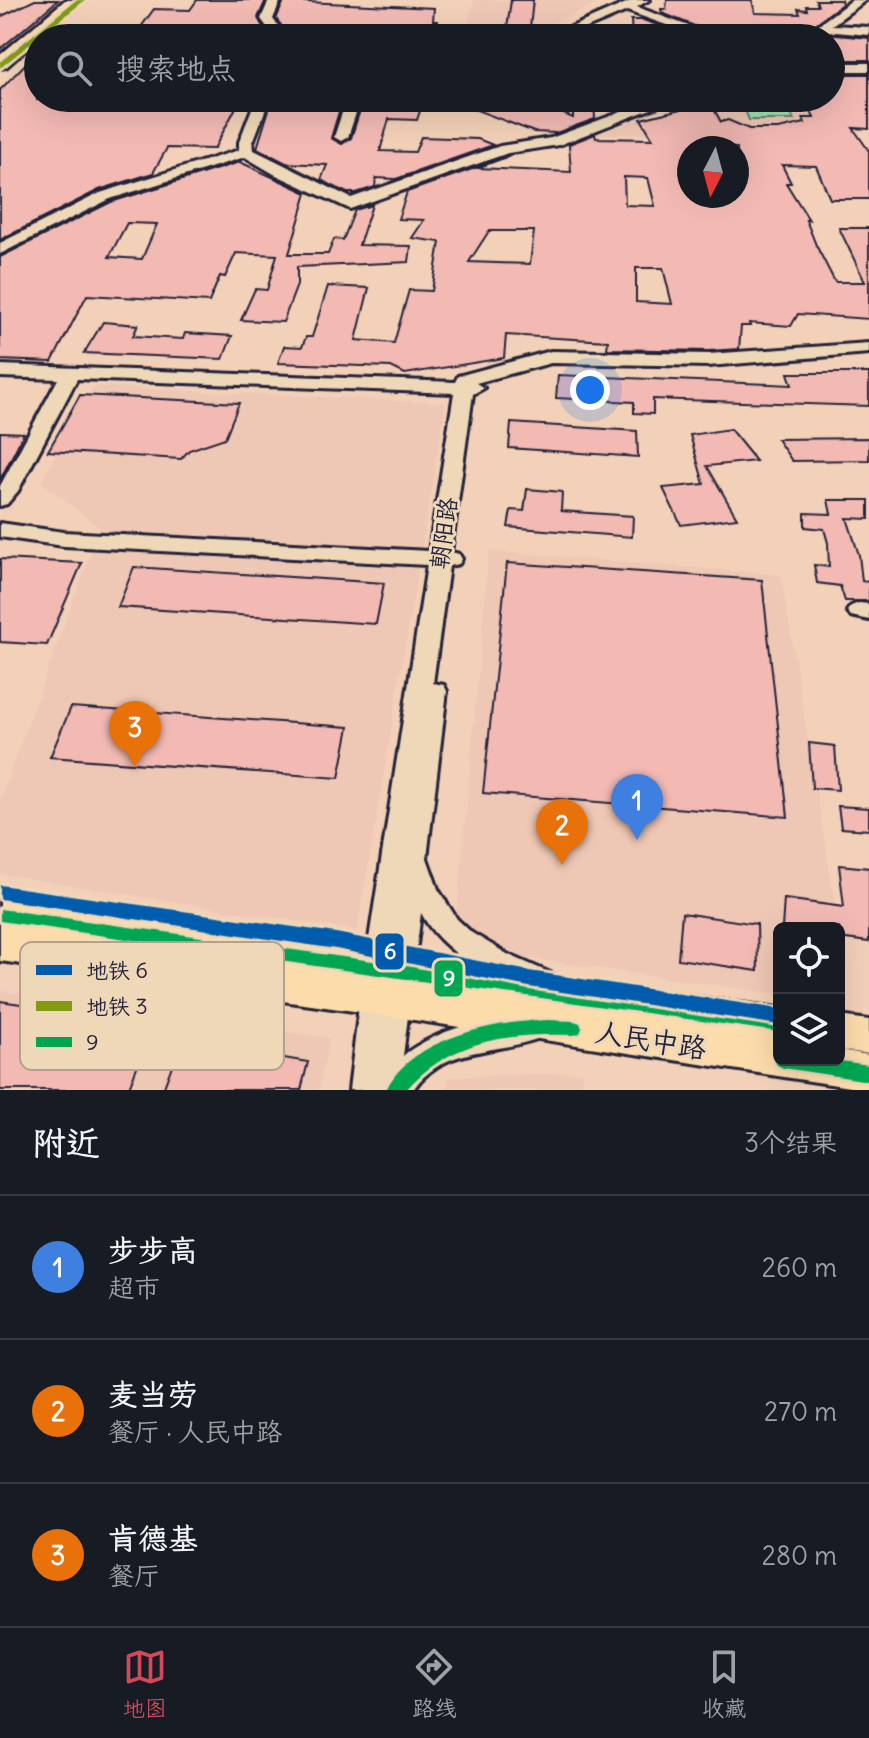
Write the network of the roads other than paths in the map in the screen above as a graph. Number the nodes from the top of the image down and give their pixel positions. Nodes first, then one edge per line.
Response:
1 (74, 0) edge
2 (85, 0) edge
3 (275, 0) edge
4 (643, 0) edge
5 (860, 0) edge
6 (627, 7) junction
7 (46, 24) edge
8 (59, 24) edge
9 (271, 24) edge
10 (586, 24) edge
11 (675, 24) edge
12 (826, 24) edge
13 (845, 31) edge
14 (869, 31) edge
15 (24, 43) edge
16 (24, 55) edge
17 (0, 63) edge
18 (845, 67) edge
19 (869, 67) edge
20 (0, 74) edge
21 (258, 112) edge
22 (349, 112) edge
23 (634, 112) edge
24 (341, 137) dead end
25 (247, 152) junction
26 (0, 249) edge
27 (869, 348) edge
28 (869, 360) edge
29 (0, 371) edge
30 (71, 373) junction
31 (469, 388) junction
32 (0, 500) edge
33 (0, 530) edge
34 (445, 558) junction
35 (414, 854) junction
36 (2, 931) edge
37 (80, 942) edge
38 (284, 971) edge
39 (387, 985) junction
40 (564, 1011) junction
41 (773, 1025) edge
42 (845, 1034) edge
43 (869, 1037) edge
44 (773, 1058) edge
45 (822, 1066) edge
46 (869, 1073) edge
47 (365, 1090) edge
48 (383, 1090) edge
49 (395, 1090) edge

1 - 7 main road
2 - 8 main road
3 - 9 street
4 - 6 street
5 - 12 street
6 - 10 street
6 - 11 street
13 - 14 street
15 - 17 main road
16 - 20 main road
18 - 19 street
21 - 25 street
22 - 24 street
23 - 25 street
25 - 26 street
27 - 31 street
28 - 31 street
29 - 30 street
30 - 31 street
30 - 32 street
31 - 34 street, 朝阳路
33 - 34 street
34 - 35 street, 朝阳路
34 - 39 street, 朝阳路
35 - 39 street, 朝阳路
35 - 40 street
36 - 37 main road, 人民中路
38 - 39 main road, 人民中路
39 - 40 main road, 人民中路
39 - 47 street, 朝阳路
39 - 48 street, 朝阳路
40 - 41 main road, 人民中路
40 - 44 main road, 人民中路
40 - 49 street
42 - 43 main road
45 - 46 main road, 人民中路

